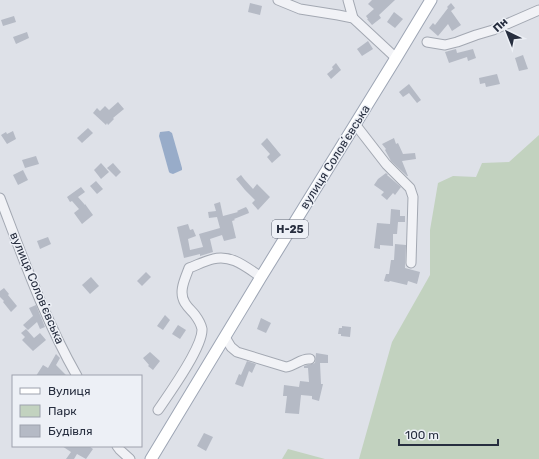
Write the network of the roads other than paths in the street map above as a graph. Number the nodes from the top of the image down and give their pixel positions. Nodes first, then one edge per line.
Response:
1 (278, 0) edge
2 (348, 0) edge
3 (431, 0) edge
4 (539, 10) edge
5 (352, 18) junction
6 (427, 42) dead end
7 (396, 58) junction
8 (355, 124) junction
9 (0, 198) edge
10 (411, 263) dead end
11 (260, 277) junction
12 (224, 337) junction
13 (310, 359) dead end
14 (77, 375) edge
15 (158, 410) dead end
16 (118, 447) edge
17 (130, 459) edge
18 (151, 459) edge

1 - 5 street
2 - 5 street
3 - 7 main road, вулиця Соловʼєвська / Н-25
4 - 6 street
5 - 7 street
7 - 8 main road, вулиця Соловʼєвська / Н-25
8 - 10 street
8 - 11 main road, вулиця Соловʼєвська / Н-25
9 - 14 street, вулиця Соловʼєвська
11 - 12 main road, вулиця Соловʼєвська / Н-25
11 - 15 street
12 - 13 street
12 - 18 main road, вулиця Соловʼєвська / Н-25
16 - 17 street

